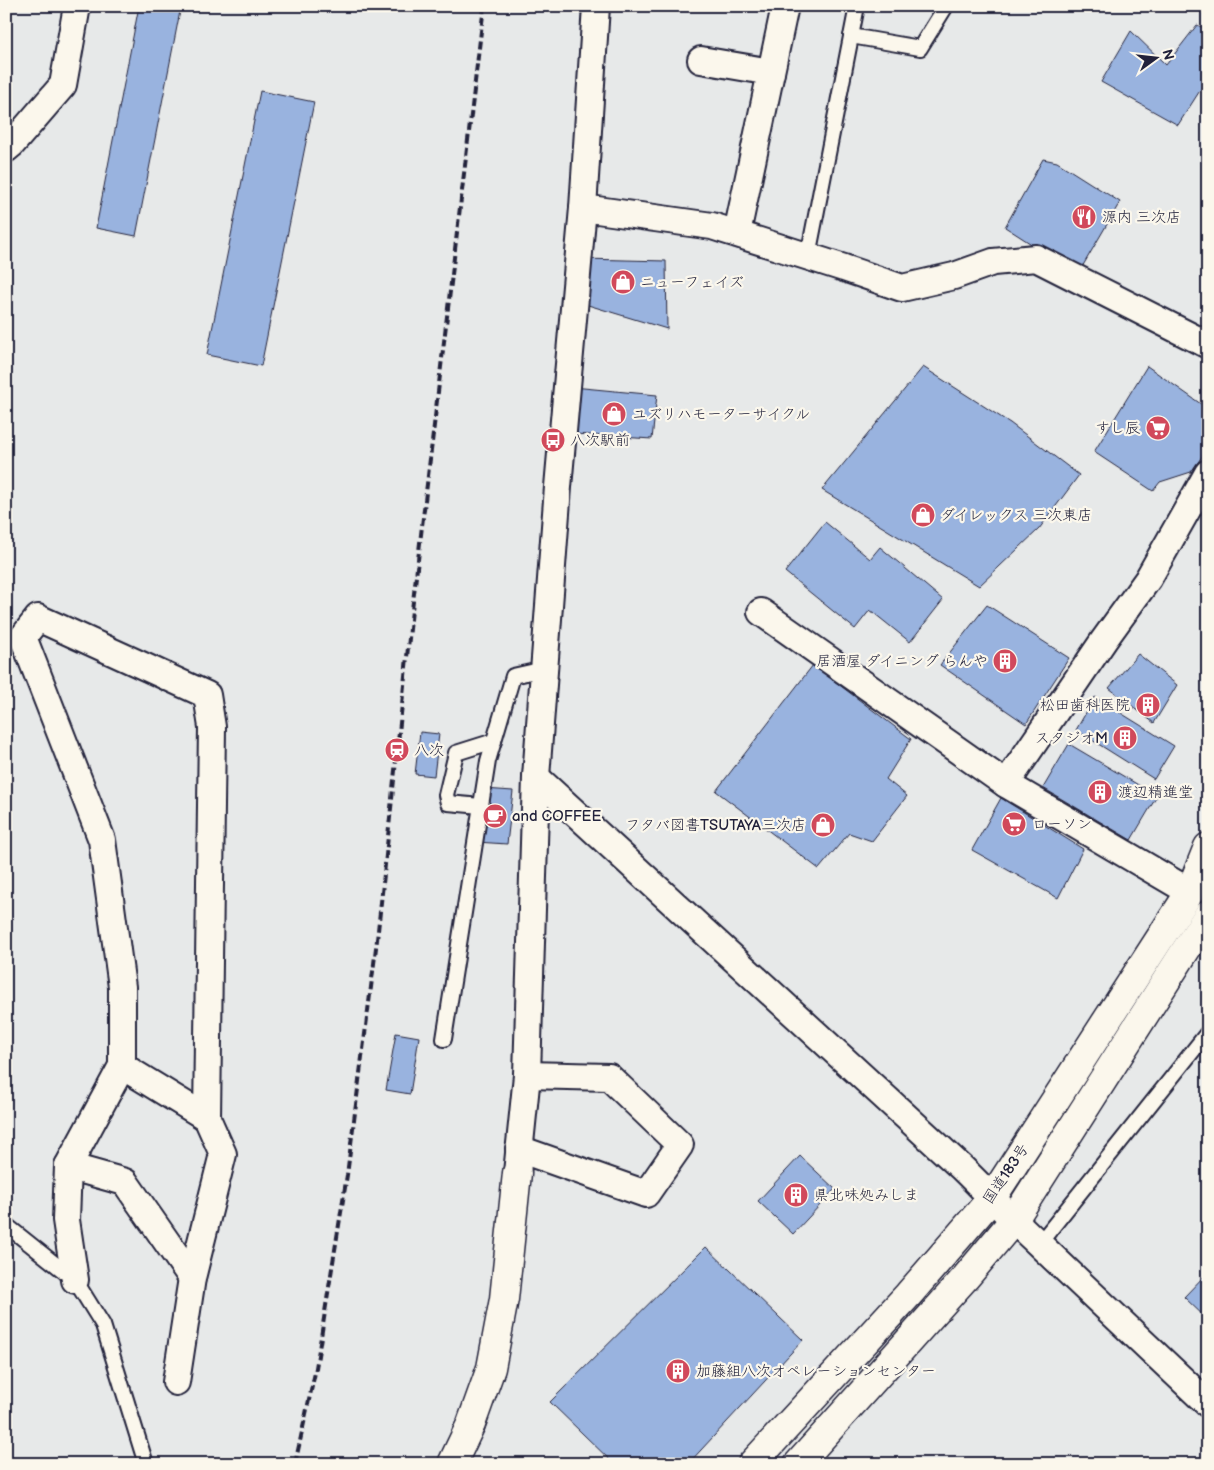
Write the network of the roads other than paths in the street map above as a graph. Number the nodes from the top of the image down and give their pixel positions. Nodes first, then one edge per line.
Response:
1 (77, 6) edge
2 (596, 6) edge
3 (785, 6) edge
4 (857, 6) edge
5 (946, 6) edge
6 (851, 36) junction
7 (701, 60) dead end
8 (771, 72) junction
9 (6, 149) edge
10 (583, 208) junction
11 (737, 233) junction
12 (808, 256) junction
13 (1208, 344) edge
14 (1208, 473) edge
15 (761, 612) dead end
16 (544, 669) junction
17 (494, 741) junction
18 (536, 777) junction
19 (1006, 784) junction
20 (481, 806) junction
21 (1208, 846) edge
22 (1190, 892) junction
23 (1208, 914) edge
24 (1208, 1032) edge
25 (444, 1039) dead end
26 (122, 1066) junction
27 (527, 1075) junction
28 (207, 1118) junction
29 (518, 1161) junction
30 (68, 1166) junction
31 (992, 1198) junction
32 (1013, 1221) junction
33 (6, 1225) edge
34 (1039, 1244) junction
35 (192, 1278) junction
36 (75, 1280) junction
37 (176, 1382) dead end
38 (1208, 1404) edge
39 (146, 1464) edge
40 (452, 1464) edge
41 (752, 1464) edge
42 (798, 1464) edge

1 - 9 street
2 - 10 street
3 - 8 street
4 - 6 lane
5 - 6 lane
6 - 12 lane
7 - 8 street
8 - 11 street
10 - 11 street
10 - 16 street
11 - 12 street
12 - 13 street
14 - 19 street
15 - 19 street
16 - 17 lane
16 - 18 street
17 - 20 lane
17 - 20 lane
18 - 27 street
18 - 31 street
19 - 22 street
20 - 25 lane
21 - 22 main road, 国道183号
22 - 31 main road, 国道183号
23 - 32 main road, 国道183号
24 - 34 lane
26 - 28 street
26 - 28 street
26 - 30 street
27 - 29 street
27 - 29 street
28 - 35 street
29 - 40 main road
30 - 35 street
30 - 36 street
31 - 32 street
31 - 41 main road, 国道183号
32 - 34 street
32 - 42 main road, 国道183号
33 - 36 lane
34 - 38 street
35 - 37 street
36 - 39 lane

